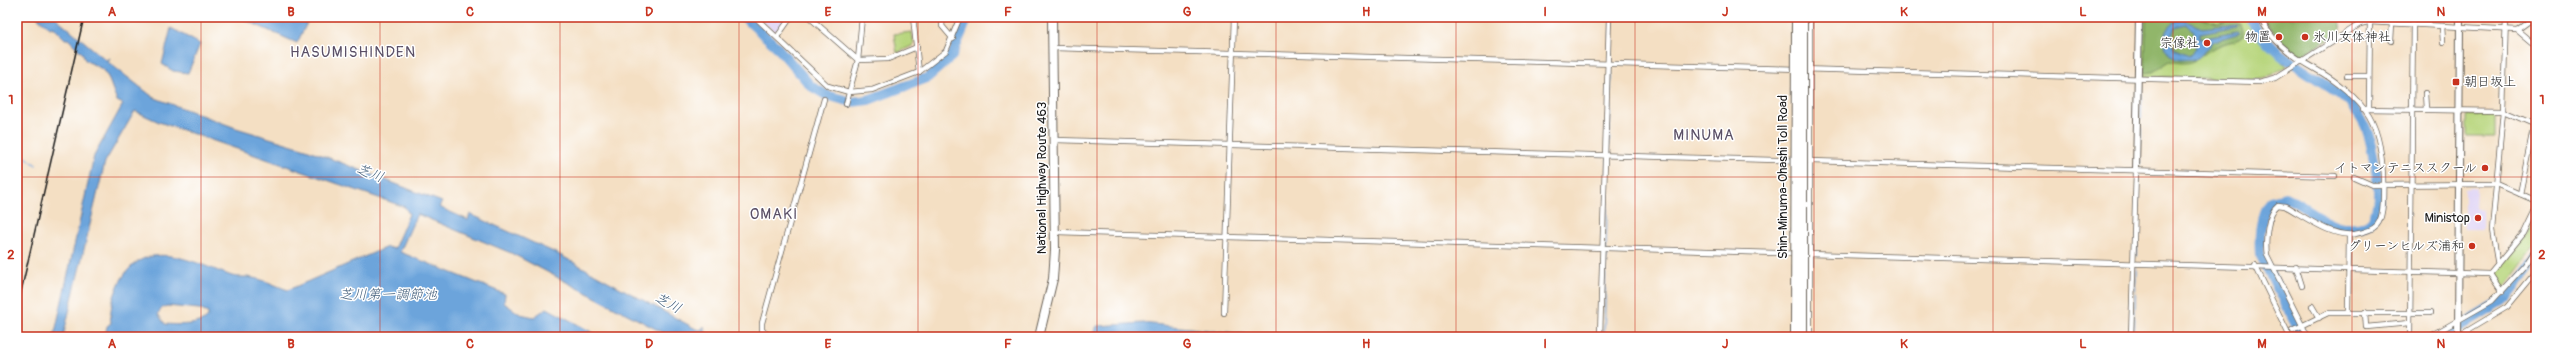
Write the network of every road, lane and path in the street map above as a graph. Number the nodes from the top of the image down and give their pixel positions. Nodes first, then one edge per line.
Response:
1 (755, 17) edge
2 (791, 17) edge
3 (809, 17) edge
4 (862, 17) edge
5 (913, 17) edge
6 (943, 17) edge
7 (960, 17) edge
8 (1052, 17) edge
9 (1234, 17) edge
10 (1609, 17) edge
11 (1796, 17) edge
12 (1803, 17) edge
13 (1810, 17) edge
14 (2139, 17) edge
15 (2260, 17) edge
16 (2413, 17) edge
17 (2460, 17) edge
18 (2506, 17) edge
19 (2535, 17) edge
20 (2370, 19) edge
21 (2392, 23) junction
22 (2413, 24) junction
23 (2442, 26) junction
24 (2460, 26) junction
25 (2506, 30) junction
26 (2517, 30) junction
27 (777, 37) junction
28 (953, 39) junction
29 (2391, 41) dead end
30 (2443, 42) dead end
31 (2536, 46) edge
32 (916, 47) junction
33 (1053, 48) junction
34 (1232, 53) junction
35 (858, 60) junction
36 (2300, 62) junction
37 (1607, 64) junction
38 (1810, 70) junction
39 (919, 72) junction
40 (2347, 76) dead end
41 (2369, 76) junction
42 (2138, 78) junction
43 (849, 92) junction
44 (2425, 93) dead end
45 (824, 99) dead end
46 (846, 104) dead end
47 (2366, 109) junction
48 (2412, 109) junction
49 (2426, 109) junction
50 (2459, 110) junction
51 (2502, 111) junction
52 (2536, 114) edge
53 (2535, 124) edge
54 (1054, 140) junction
55 (1230, 144) junction
56 (1606, 156) junction
57 (1810, 161) junction
58 (2136, 170) junction
59 (2336, 176) dead end
60 (2354, 177) dead end
61 (2497, 184) junction
62 (2382, 185) junction
63 (2411, 186) junction
64 (2458, 186) junction
65 (2520, 194) junction
66 (2536, 201) edge
67 (2536, 208) edge
68 (1056, 232) junction
69 (2350, 234) junction
70 (1228, 236) junction
71 (1602, 247) junction
72 (2536, 248) edge
73 (1810, 253) junction
74 (2132, 262) junction
75 (2258, 265) junction
76 (2273, 266) junction
77 (2498, 266) junction
78 (2296, 267) junction
79 (2349, 268) junction
80 (2410, 270) junction
81 (2458, 271) junction
82 (2536, 272) edge
83 (2490, 274) junction
84 (2302, 286) dead end
85 (2502, 292) junction
86 (1788, 299) dead end
87 (1810, 299) junction
88 (2312, 306) dead end
89 (2348, 312) junction
90 (2365, 312) junction
91 (1224, 313) dead end
92 (2410, 313) junction
93 (2430, 313) dead end
94 (2319, 318) junction
95 (2410, 323) junction
96 (2457, 323) junction
97 (2301, 326) junction
98 (2293, 330) dead end
99 (2458, 336) edge
100 (770, 337) edge
101 (1039, 337) edge
102 (1600, 337) edge
103 (1795, 337) edge
104 (1803, 337) edge
105 (1810, 337) edge
106 (2132, 337) edge
107 (2290, 337) edge
108 (2308, 337) edge
109 (2410, 337) edge
110 (2429, 337) edge

1 - 27 street
2 - 27 street
3 - 35 street
4 - 35 street
5 - 32 street
6 - 28 street
7 - 28 street
8 - 33 highway, National Highway Route 463
9 - 34 street
10 - 37 street
11 - 103 highway, Shin-Minuma-Ohashi Toll Road, bridge
12 - 104 highway, Shin-Minuma-Ohashi Toll Road, bridge
13 - 38 street
14 - 42 street
15 - 36 street
16 - 22 street
17 - 24 street
18 - 25 street
19 - 26 street
20 - 21 street
20 - 36 street
20 - 41 street
21 - 22 street
21 - 29 street
22 - 23 street
22 - 48 street
23 - 24 street
23 - 30 street
24 - 25 street
24 - 50 street
25 - 26 street
25 - 51 street
26 - 31 street
27 - 43 street
28 - 39 street
32 - 35 street
32 - 39 street
33 - 34 street
33 - 54 highway, National Highway Route 463
34 - 37 street
34 - 55 street
35 - 43 street
36 - 42 street
36 - 47 street
37 - 38 street
37 - 56 street
38 - 42 street
38 - 57 street
39 - 43 street
40 - 41 street
41 - 47 street
42 - 58 street
43 - 46 street
44 - 49 street
45 - 100 street
47 - 48 street
47 - 62 street
48 - 49 street
48 - 63 street
49 - 50 street
50 - 51 street
50 - 64 street
51 - 53 street
51 - 61 street
52 - 53 street
53 - 65 street
54 - 55 street
54 - 68 highway, National Highway Route 463
55 - 56 street
55 - 70 street
56 - 57 street
56 - 71 street
57 - 58 street
57 - 73 street
58 - 59 street
58 - 74 street
60 - 62 street
61 - 64 street
61 - 65 street
61 - 77 street
62 - 63 street
62 - 69 street
63 - 64 street
63 - 80 street
64 - 81 street
65 - 66 street
67 - 77 street
68 - 70 street
68 - 101 highway, National Highway Route 463
69 - 76 street
69 - 79 street
70 - 71 street
70 - 91 street
71 - 73 street
71 - 102 street
72 - 85 street
73 - 74 street
73 - 87 street
74 - 75 street
74 - 106 street
75 - 76 street
75 - 107 street
76 - 78 street
76 - 97 street
77 - 83 street
78 - 79 street
78 - 84 street
79 - 80 street
79 - 89 street
80 - 81 street
80 - 92 street
81 - 83 street
81 - 96 street
82 - 99 street
83 - 85 street
85 - 96 street
86 - 87 street
87 - 105 street
88 - 94 street
89 - 90 street
89 - 94 street
90 - 92 street
90 - 95 street
92 - 93 street
92 - 95 street
94 - 97 street
95 - 109 street
96 - 99 street
96 - 110 street
97 - 98 street
97 - 108 street

